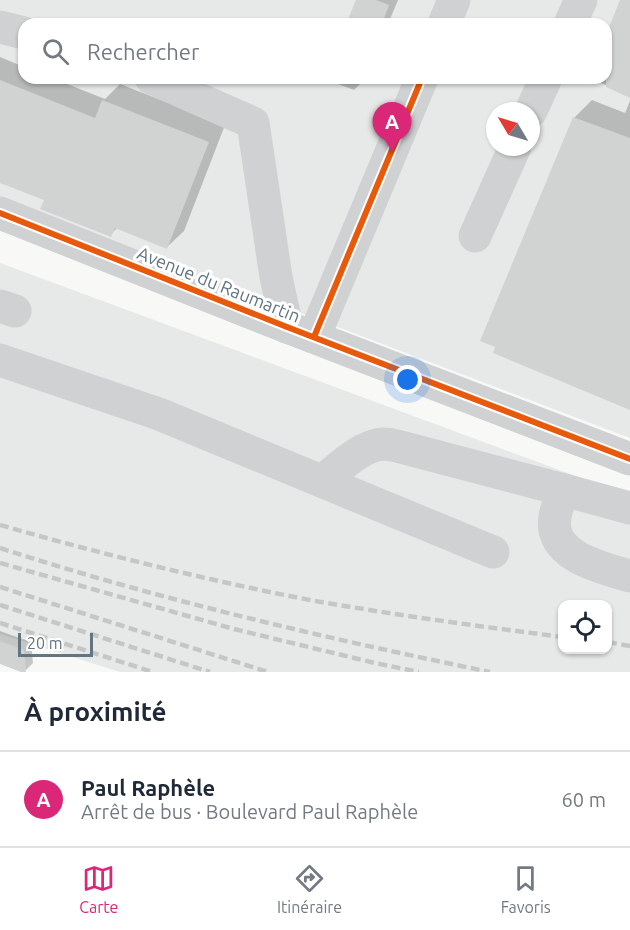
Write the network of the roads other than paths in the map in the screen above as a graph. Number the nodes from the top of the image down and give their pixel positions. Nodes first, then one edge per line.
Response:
1 (454, 0) edge
2 (581, 0) edge
3 (446, 18) edge
4 (573, 18) edge
5 (0, 27) edge
6 (18, 32) edge
7 (165, 84) edge
8 (420, 84) edge
9 (543, 84) edge
10 (535, 102) edge
11 (511, 156) edge
12 (0, 213) edge
13 (475, 236) dead end
14 (300, 332) junction
15 (0, 360) edge
16 (630, 459) edge
17 (322, 481) junction
18 (564, 490) junction
19 (630, 508) edge
20 (493, 552) dead end
21 (630, 576) edge

1 - 3 street
2 - 4 street
5 - 6 street
7 - 14 street
8 - 14 street
9 - 10 street
11 - 13 street
12 - 14 street, Avenue du Raumartin
14 - 16 street, Avenue du Raumartin
15 - 17 street
17 - 18 street
17 - 20 street
18 - 19 street
18 - 21 street

